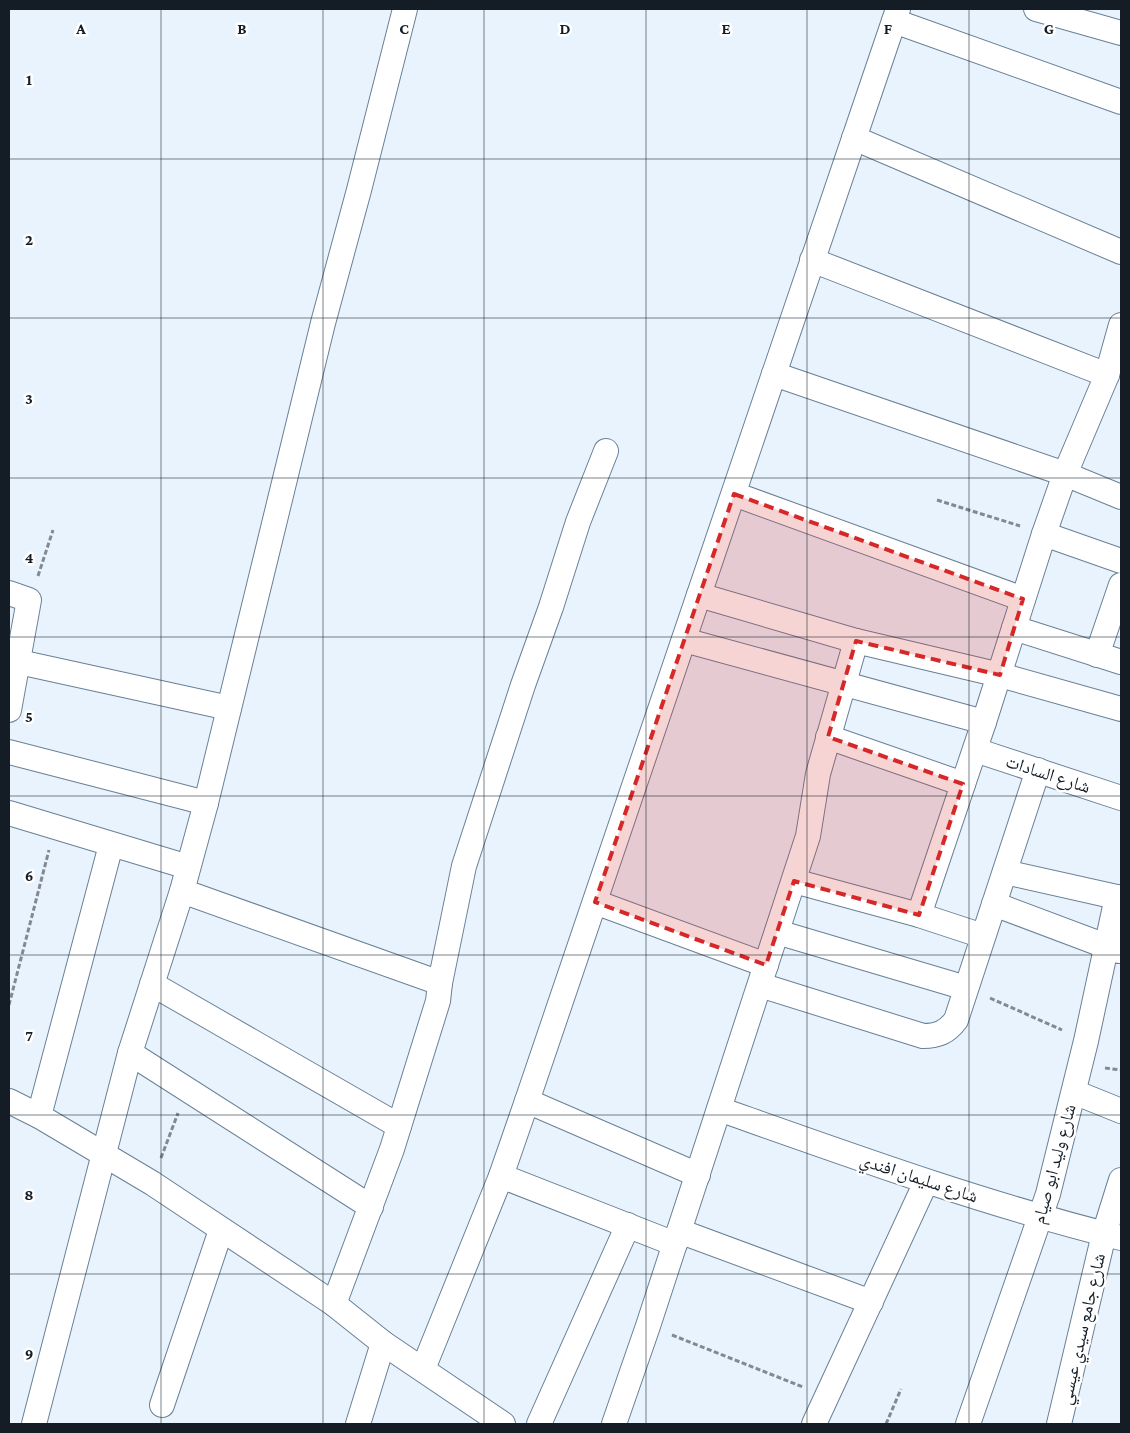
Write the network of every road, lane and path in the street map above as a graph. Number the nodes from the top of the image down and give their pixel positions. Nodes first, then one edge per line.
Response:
1 (405, 9) edge
2 (1045, 10) edge
3 (896, 15) edge
4 (1121, 34) edge
5 (1121, 102) edge
6 (854, 138) junction
7 (1121, 252) edge
8 (812, 260) junction
9 (1121, 324) edge
10 (774, 374) junction
11 (1107, 375) junction
12 (606, 451) dead end
13 (1065, 474) junction
14 (734, 494) junction
15 (1121, 497) edge
16 (938, 500) dead end
17 (53, 530) dead end
18 (1044, 534) junction
19 (1121, 561) edge
20 (1121, 585) edge
21 (699, 595) junction
22 (19, 597) edge
23 (1023, 598) junction
24 (1014, 628) junction
25 (684, 640) junction
26 (856, 641) junction
27 (1097, 655) junction
28 (19, 662) junction
29 (1121, 662) edge
30 (1000, 675) junction
31 (845, 683) junction
32 (229, 708) junction
33 (1121, 709) edge
34 (9, 710) edge
35 (984, 722) junction
36 (828, 737) junction
37 (975, 750) junction
38 (9, 752) edge
39 (1038, 770) junction
40 (963, 784) junction
41 (1121, 798) edge
42 (206, 803) junction
43 (9, 813) edge
44 (55, 827) junction
45 (111, 845) junction
46 (188, 867) junction
47 (1005, 872) junction
48 (794, 881) junction
49 (182, 891) junction
50 (1119, 898) edge
51 (595, 902) junction
52 (994, 904) junction
53 (919, 915) junction
54 (777, 932) junction
55 (983, 936) junction
56 (1113, 949) edge
57 (763, 975) junction
58 (440, 983) junction
59 (152, 984) junction
60 (966, 988) junction
61 (9, 1005) edge
62 (1086, 1041) junction
63 (130, 1053) junction
64 (186, 1088) junction
65 (1074, 1092) junction
66 (9, 1101) edge
67 (527, 1101) junction
68 (719, 1109) junction
69 (1121, 1111) edge
70 (38, 1116) junction
71 (399, 1126) junction
72 (103, 1155) junction
73 (698, 1175) junction
74 (501, 1176) junction
75 (1121, 1180) edge
76 (926, 1182) junction
77 (152, 1184) junction
78 (371, 1207) junction
79 (1041, 1217) junction
80 (628, 1225) junction
81 (220, 1230) junction
82 (1113, 1236) edge
83 (677, 1237) junction
84 (871, 1302) junction
85 (334, 1304) junction
86 (648, 1326) junction
87 (383, 1343) junction
88 (424, 1369) junction
89 (901, 1389) dead end
90 (827, 1396) junction
91 (162, 1405) dead end
92 (34, 1424) edge
93 (358, 1424) edge
94 (503, 1424) edge
95 (539, 1424) edge
96 (614, 1424) edge
97 (814, 1424) edge
98 (886, 1424) edge
99 (968, 1424) edge
100 (1059, 1424) edge

1 - 32 street
2 - 4 street
3 - 5 street
3 - 6 street
6 - 7 street
6 - 8 street
8 - 10 street
8 - 11 street
9 - 11 street
10 - 13 street
10 - 14 street
11 - 13 street
12 - 58 street
13 - 15 street
13 - 18 street
14 - 21 street
14 - 23 street
16 - 18 path
17 - 22 path
18 - 19 street
18 - 23 street
20 - 27 street
21 - 25 street
21 - 26 street
22 - 28 street
23 - 24 street
24 - 27 street
24 - 30 street
25 - 31 street
25 - 51 street
26 - 30 street
26 - 31 street
27 - 29 street
28 - 32 street
28 - 34 street
30 - 33 street
30 - 35 street
31 - 35 street
31 - 36 street
32 - 42 street
35 - 37 street
36 - 40 street
36 - 48 street
37 - 39 street, شارع السادات
37 - 40 street
38 - 42 street
39 - 41 street, شارع السادات
39 - 47 street
40 - 53 street
42 - 46 street
43 - 44 street
44 - 45 street
44 - 61 path
45 - 46 street
45 - 70 street
46 - 49 street
47 - 50 street
47 - 52 street
48 - 53 street
48 - 54 street
49 - 58 street
49 - 59 street
50 - 56 street, شارع وليد ابو صيام
51 - 57 street
51 - 67 street
52 - 55 street
52 - 56 street
53 - 55 street
54 - 57 street
54 - 60 street
55 - 60 street
56 - 62 street, شارع وليد ابو صيام
57 - 60 street
57 - 68 street
58 - 71 street
59 - 63 street
59 - 71 street
60 - 62 path
62 - 65 street, شارع وليد ابو صيام
63 - 64 street
63 - 72 street
64 - 77 path
64 - 78 street
65 - 69 street
65 - 79 street, شارع وليد ابو صيام
66 - 70 street
67 - 73 street
67 - 74 street
68 - 73 street
68 - 76 street, شارع سليمان افندي
70 - 72 street
71 - 78 street
72 - 77 street
72 - 92 street
73 - 83 street
74 - 80 street
74 - 88 street
75 - 82 street, شارع جامع سيدي عيسي
76 - 79 street, شارع سليمان افندي
76 - 84 street
77 - 81 street
78 - 85 street
79 - 82 street, شارع سليمان افندي
79 - 99 street, شارع وليد ابو صيام
80 - 83 street
80 - 95 street
81 - 85 street
81 - 91 street
82 - 100 street, شارع جامع سيدي عيسي
83 - 84 street
83 - 86 street
84 - 90 street
85 - 87 street
86 - 90 path
86 - 96 street
87 - 88 street
87 - 93 street
88 - 94 street
89 - 98 path
90 - 97 street

